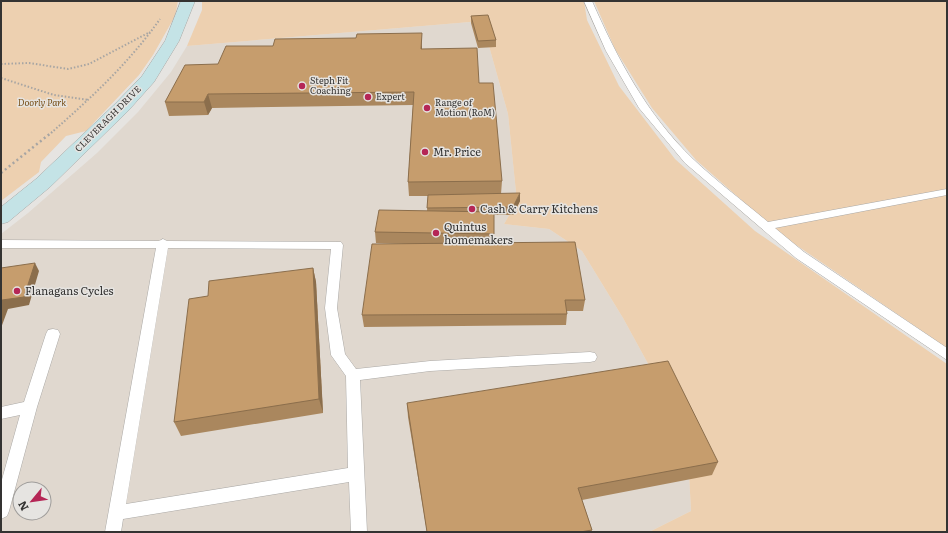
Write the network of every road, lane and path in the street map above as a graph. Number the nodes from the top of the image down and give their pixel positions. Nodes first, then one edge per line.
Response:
1 (188, 1) edge
2 (588, 1) edge
3 (164, 14) dead end
4 (152, 31) junction
5 (1, 64) edge
6 (1, 78) edge
7 (90, 100) junction
8 (1, 173) edge
9 (947, 192) edge
10 (1, 217) edge
11 (764, 226) junction
12 (163, 243) junction
13 (1, 244) edge
14 (54, 334) dead end
15 (947, 355) edge
16 (590, 357) dead end
17 (353, 375) junction
18 (30, 407) junction
19 (1, 413) edge
20 (356, 474) junction
21 (1, 511) edge
22 (116, 513) junction
23 (113, 532) edge
24 (359, 532) edge

1 - 10 street, CLEVERAGH DRIVE
2 - 11 lane
3 - 4 path
4 - 5 path
4 - 7 path
6 - 7 path
7 - 8 path
9 - 11 lane
11 - 15 lane
12 - 13 lane
12 - 17 lane
12 - 22 lane
14 - 18 lane
16 - 17 lane
17 - 20 lane
18 - 19 lane
18 - 21 lane
20 - 22 lane
20 - 24 lane
22 - 23 lane

